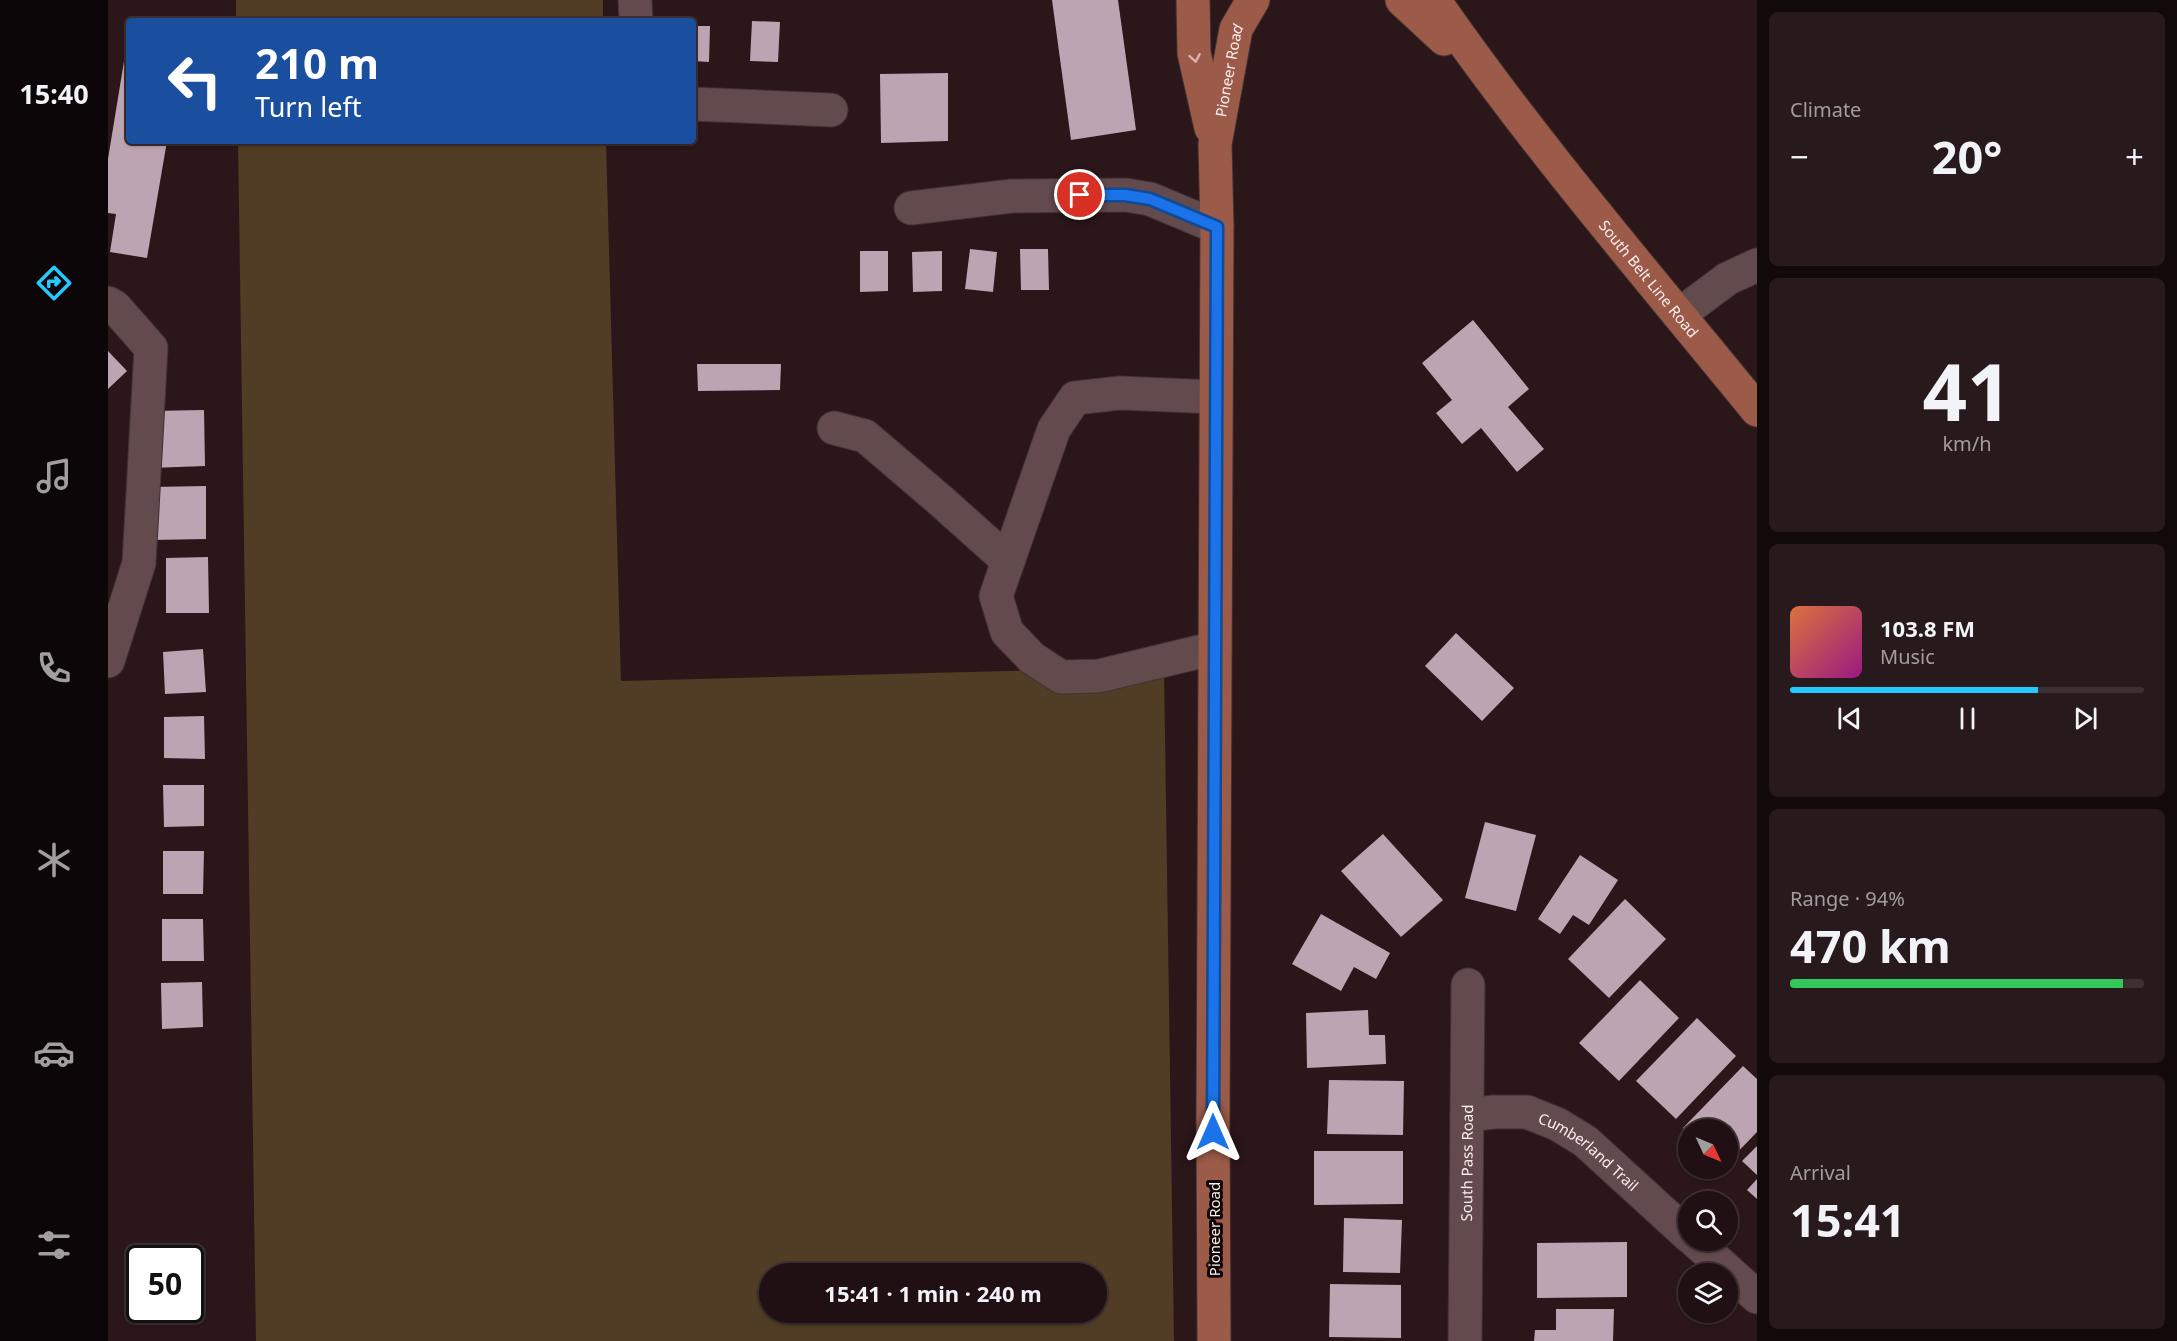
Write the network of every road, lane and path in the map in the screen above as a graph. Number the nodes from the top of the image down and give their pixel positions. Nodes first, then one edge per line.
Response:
1 (635, 0) edge
2 (1193, 0) edge
3 (1254, 0) edge
4 (1402, 0) edge
5 (1434, 0) edge
6 (636, 18) edge
7 (696, 104) edge
8 (831, 110) dead end
9 (1215, 144) junction
10 (1543, 146) junction
11 (911, 208) dead end
12 (1217, 227) junction
13 (1757, 266) edge
14 (108, 303) edge
15 (1679, 315) junction
16 (1216, 397) junction
17 (1757, 410) edge
18 (834, 428) dead end
19 (1008, 561) junction
20 (1215, 648) junction
21 (108, 661) edge
22 (1468, 985) dead end
23 (1467, 1116) junction
24 (1678, 1226) edge
25 (1706, 1251) edge
26 (1757, 1297) edge
27 (1214, 1341) edge
28 (1465, 1341) edge

1 - 6 street
2 -> 9 main road, Pioneer Road
3 - 9 main road, Pioneer Road
4 - 10 main road, South Belt Line Road
5 - 10 main road, South Belt Line Road
7 - 8 street
9 - 12 main road, Pioneer Road
10 - 15 main road, South Belt Line Road
11 - 12 street
12 - 16 main road, Pioneer Road
13 - 15 street
14 - 21 street
15 - 17 main road, South Belt Line Road
16 - 19 street
16 - 20 main road, Pioneer Road
18 - 19 street
19 - 20 street
20 - 27 main road, Pioneer Road
22 - 23 street, South Pass Road
23 - 24 street, Cumberland Trail
23 - 28 street, South Pass Road
25 - 26 street

